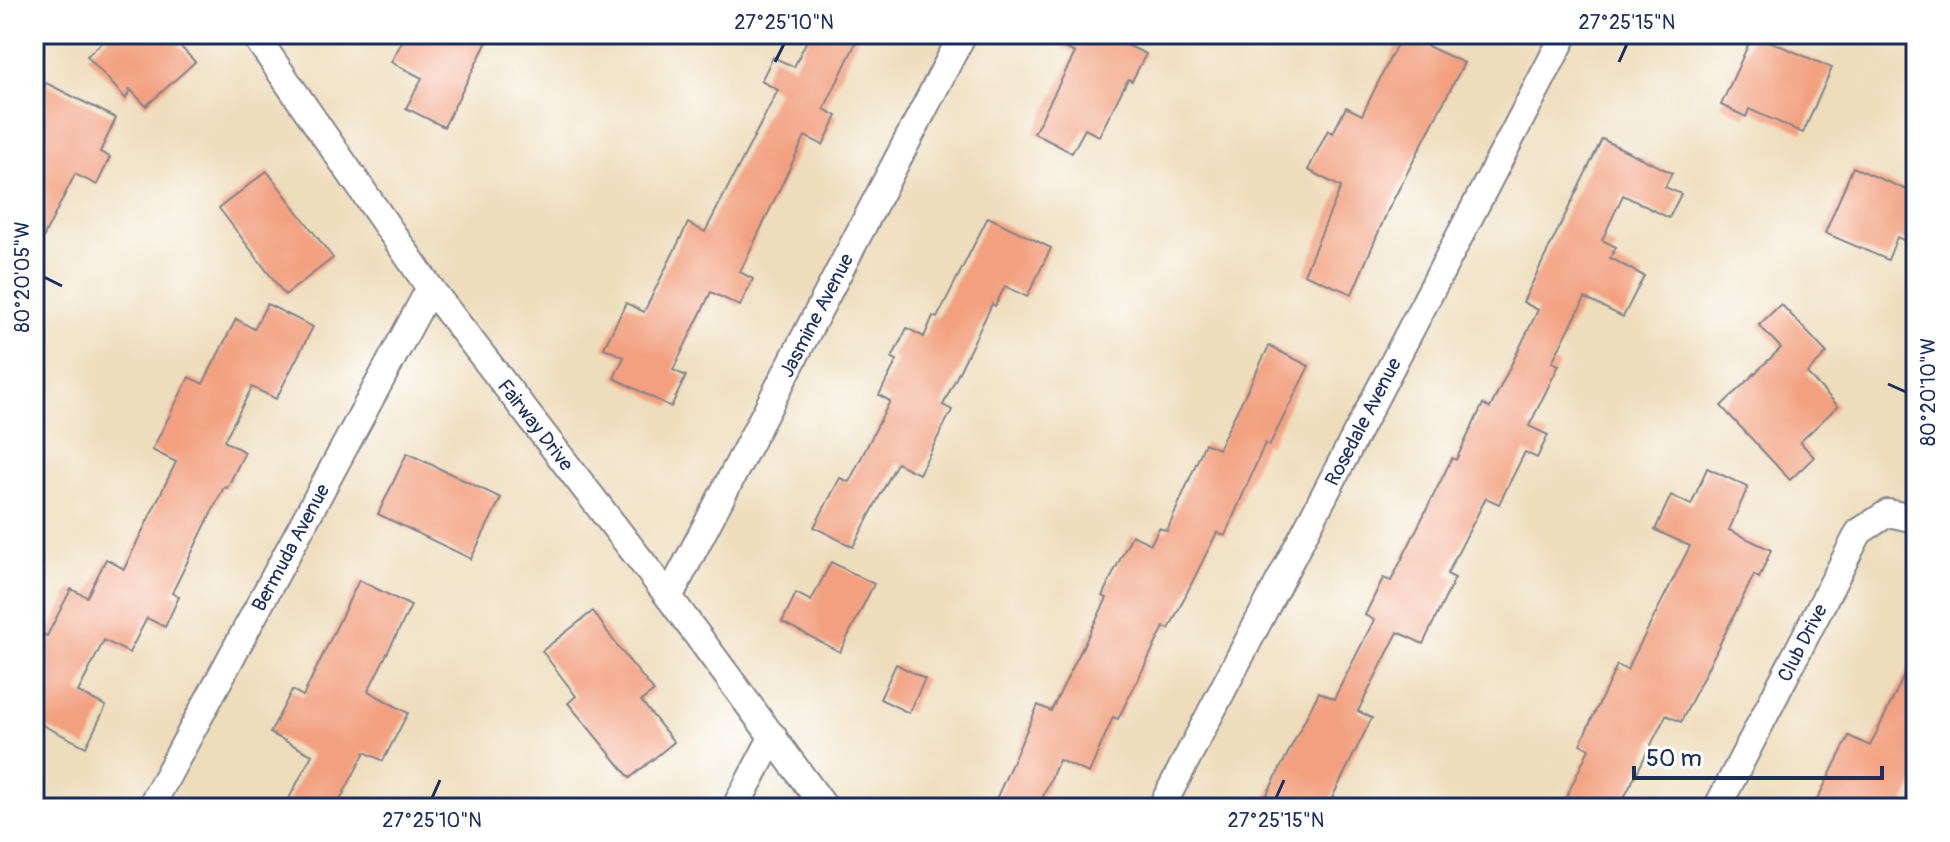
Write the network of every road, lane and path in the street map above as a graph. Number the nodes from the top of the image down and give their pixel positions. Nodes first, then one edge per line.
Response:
1 (254, 34) edge
2 (963, 34) edge
3 (1565, 34) edge
4 (430, 288) junction
5 (1916, 519) edge
6 (669, 597) junction
7 (773, 736) junction
8 (150, 808) edge
9 (735, 808) edge
10 (825, 808) edge
11 (1161, 808) edge
12 (1717, 808) edge

1 - 4 street, Fairway Drive
2 - 6 street, Jasmine Avenue
3 - 11 street, Rosedale Avenue
4 - 6 street, Fairway Drive
4 - 8 street, Bermuda Avenue
5 - 12 street, Club Drive
6 - 7 street, Fairway Drive
7 - 9 street
7 - 10 street, Fairway Drive

